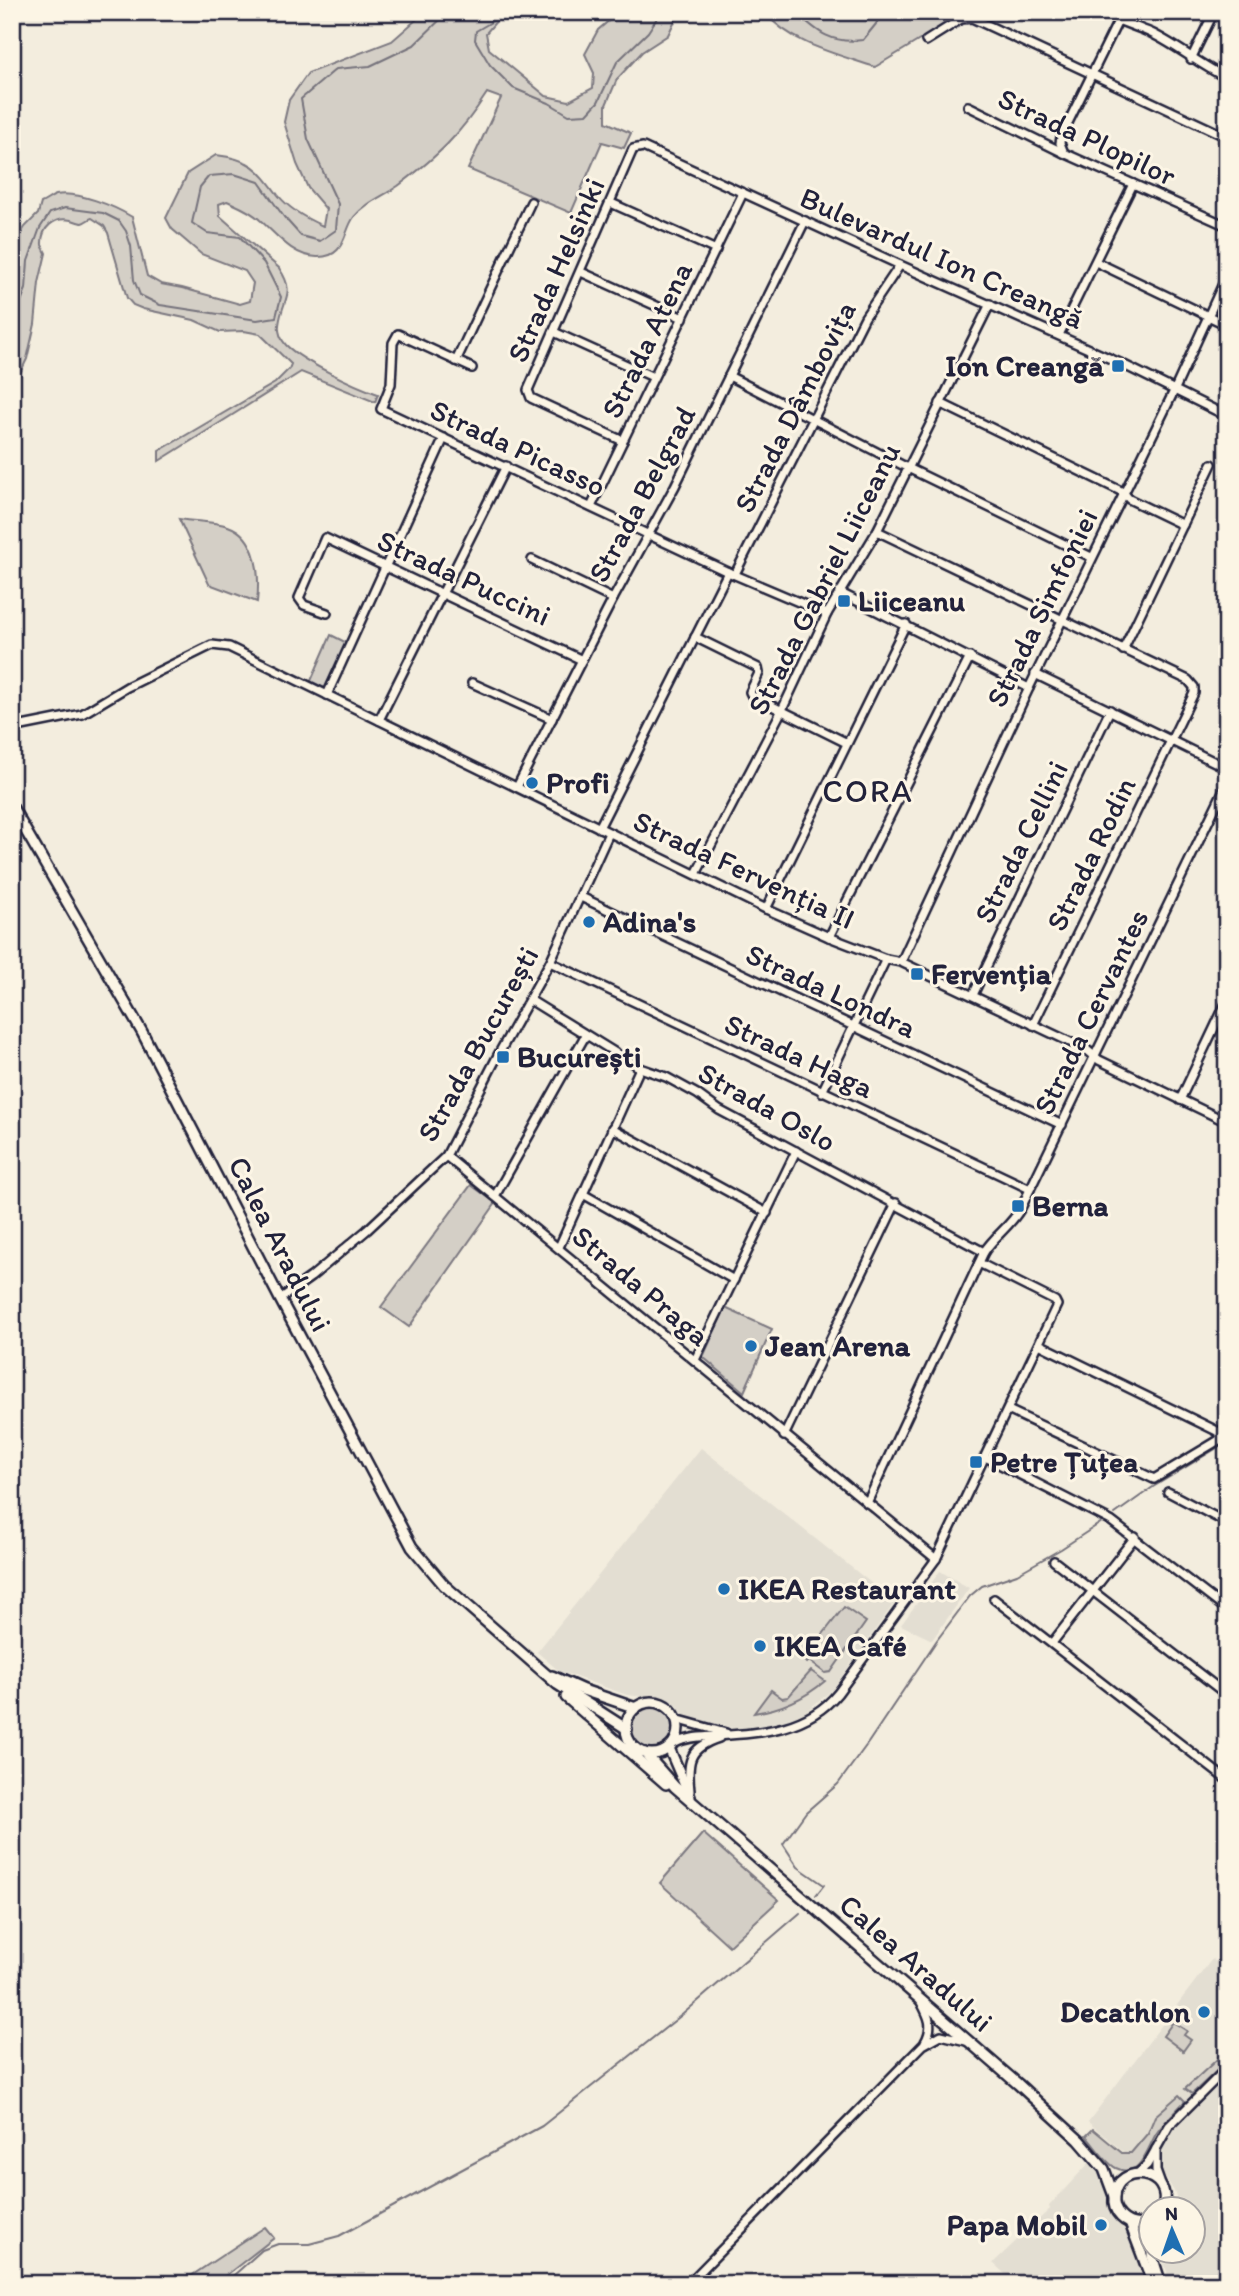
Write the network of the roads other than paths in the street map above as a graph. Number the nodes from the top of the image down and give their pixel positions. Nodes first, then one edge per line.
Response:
1 (1101, 12) edge
2 (1214, 12) edge
3 (1118, 21) junction
4 (926, 41) dead end
5 (1191, 59) junction
6 (1093, 75) junction
7 (1227, 78) edge
8 (968, 106) dead end
9 (1227, 137) edge
10 (637, 147) joint
11 (1064, 153) junction
12 (1133, 184) junction
13 (744, 193) junction
14 (531, 202) dead end
15 (611, 203) junction
16 (805, 221) junction
17 (1227, 226) edge
18 (716, 250) junction
19 (1096, 262) junction
20 (900, 265) junction
21 (581, 272) junction
22 (1227, 275) edge
23 (990, 304) junction
24 (1208, 316) junction
25 (683, 318) junction
26 (1227, 325) edge
27 (554, 332) junction
28 (1059, 335) junction
29 (457, 361) junction
30 (472, 368) dead end
31 (729, 376) junction
32 (653, 377) junction
33 (1174, 391) junction
34 (940, 403) junction
35 (1227, 416) edge
36 (814, 419) junction
37 (444, 438) junction
38 (623, 441) junction
39 (1212, 464) dead end
40 (506, 467) junction
41 (908, 468) junction
42 (1123, 492) junction
43 (591, 507) junction
44 (1183, 525) junction
45 (877, 531) junction
46 (650, 534) junction
47 (1091, 557) junction
48 (532, 560) dead end
49 (385, 565) junction
50 (731, 573) junction
51 (839, 592) junction
52 (442, 593) junction
53 (613, 599) junction
54 (327, 613) dead end
55 (827, 614) junction
56 (1061, 620) junction
57 (906, 624) junction
58 (695, 637) junction
59 (1123, 650) junction
60 (970, 657) junction
61 (582, 660) junction
62 (1035, 674) junction
63 (472, 683) dead end
64 (1029, 688) junction
65 (327, 695) junction
66 (782, 710) junction
67 (1111, 710) junction
68 (552, 719) junction
69 (379, 720) junction
70 (12, 728) edge
71 (1172, 740) junction
72 (847, 743) junction
73 (1227, 768) edge
74 (1227, 783) edge
75 (517, 787) junction
76 (12, 807) edge
77 (599, 828) junction
78 (609, 833) junction
79 (696, 874) junction
80 (580, 897) junction
81 (766, 909) junction
82 (829, 937) junction
83 (886, 959) junction
84 (550, 962) junction
85 (901, 962) junction
86 (973, 995) junction
87 (530, 1000) junction
88 (1227, 1001) edge
89 (1033, 1025) junction
90 (854, 1027) junction
91 (585, 1035) junction
92 (1094, 1058) junction
93 (640, 1068) junction
94 (822, 1092) junction
95 (1180, 1100) junction
96 (1227, 1122) edge
97 (1062, 1125) junction
98 (612, 1128) junction
99 (796, 1151) junction
100 (446, 1156) junction
101 (1030, 1189) junction
102 (583, 1194) junction
103 (495, 1196) junction
104 (896, 1203) junction
105 (767, 1213) junction
106 (559, 1247) junction
107 (984, 1251) junction
108 (979, 1264) junction
109 (734, 1280) junction
110 (280, 1299) junction
111 (1039, 1344) junction
112 (695, 1360) junction
113 (1008, 1410) junction
114 (784, 1436) junction
115 (985, 1457) junction
116 (1168, 1492) dead end
117 (867, 1503) junction
118 (1227, 1523) edge
119 (1135, 1537) junction
120 (936, 1559) junction
121 (1054, 1561) dead end
122 (1094, 1590) junction
123 (995, 1599) dead end
124 (1227, 1610) edge
125 (1052, 1643) junction
126 (544, 1672) junction
127 (1227, 1695) edge
128 (636, 1708) junction
129 (676, 1719) junction
130 (627, 1729) junction
131 (730, 1735) junction
132 (671, 1746) junction
133 (645, 1753) junction
134 (1227, 1780) edge
135 (690, 1798) junction
136 (919, 1998) junction
137 (970, 2042) junction
138 (923, 2045) junction
139 (1227, 2068) edge
140 (1156, 2149) junction
141 (1104, 2169) junction
142 (1133, 2175) junction
143 (1160, 2184) junction
144 (1164, 2194) edge
145 (1114, 2196) junction
146 (1130, 2223) junction
147 (1138, 2225) edge
148 (1155, 2264) edge
149 (688, 2284) edge
150 (1153, 2284) edge
151 (1161, 2284) edge

1 - 3 street
2 - 5 street
3 - 5 street
3 - 6 street
4 - 6 street
5 - 7 street
6 - 9 street
6 - 11 street
8 - 11 street, Strada Plopilor
10 - 13 street, Bulevardul Ion Creangă
10 - 15 street, Strada Helsinki
11 - 12 street, Strada Plopilor
12 - 17 street, Strada Plopilor
12 - 19 street
13 - 16 street, Bulevardul Ion Creangă
13 - 18 street, Strada Atena
14 - 29 street
15 - 18 street
15 - 21 street, Strada Helsinki
16 - 20 street, Bulevardul Ion Creangă
16 - 31 street, Strada Belgrad
18 - 25 street, Strada Atena
19 - 24 street
19 - 28 street
20 - 23 street, Bulevardul Ion Creangă
20 - 36 street, Strada Dâmbovița
21 - 25 street
21 - 27 street, Strada Helsinki
22 - 24 street, Strada Simfoniei
23 - 28 street, Bulevardul Ion Creangă
23 - 34 street, Strada Gabriel Liiceanu
24 - 26 street
24 - 33 street, Strada Simfoniei
25 - 32 street, Strada Atena
27 - 32 street
27 - 38 street, Strada Helsinki
28 - 33 street, Bulevardul Ion Creangă
29 - 30 street
29 - 37 street, Strada Picasso
31 - 36 street
31 - 46 street, Strada Belgrad
32 - 38 street, Strada Atena
33 - 35 street, Bulevardul Ion Creangă
33 - 42 street, Strada Simfoniei
34 - 41 street, Strada Gabriel Liiceanu
34 - 42 street
36 - 41 street
36 - 50 street, Strada Dâmbovița
37 - 40 street, Strada Picasso
37 - 49 street
38 - 43 street, Strada Atena
39 - 44 street
40 - 43 street, Strada Picasso
40 - 52 street
41 - 45 street, Strada Gabriel Liiceanu
41 - 47 street
42 - 44 street
42 - 47 street, Strada Simfoniei
43 - 46 street, Strada Picasso
44 - 59 street
45 - 51 street, Strada Gabriel Liiceanu
45 - 56 street
46 - 50 street, Strada Picasso
46 - 53 street, Strada Belgrad
47 - 56 street, Strada Simfoniei
48 - 53 street
49 - 52 street, Strada Puccini
49 - 54 street, Strada Puccini
49 - 65 street
50 - 55 street, Strada Picasso
50 - 58 street
51 - 55 street, Strada Gabriel Liiceanu
51 - 57 street
52 - 61 street, Strada Puccini
52 - 69 street
53 - 61 street, Strada Belgrad
55 - 66 street, Strada Gabriel Liiceanu
56 - 59 street
56 - 62 street, Strada Simfoniei
57 - 60 street
57 - 72 street
58 - 66 street
58 - 77 street
59 - 71 street, Strada Rodin
60 - 64 street
60 - 82 street
61 - 68 street, Strada Belgrad
62 - 64 street, Strada Simfoniei
62 - 67 street
63 - 68 street
64 - 85 street, Strada Simfoniei
65 - 69 street, Strada Fervenția II
65 - 70 street, Strada Fervenția II
66 - 72 street
66 - 79 street, Strada Gabriel Liiceanu
67 - 71 street
67 - 86 street, Strada Cellini
68 - 75 street, Strada Belgrad
69 - 75 street, Strada Fervenția II
71 - 73 street
71 - 89 street, Strada Rodin
72 - 81 street
74 - 92 street, Strada Cervantes
75 - 77 street, Strada Fervenția II
76 - 110 main road, Calea Aradului
77 - 78 street, Strada Fervenția II
78 - 79 street, Strada Fervenția II
78 - 80 street, Strada București
79 - 81 street, Strada Fervenția II
80 - 84 street, Strada București
80 - 90 street, Strada Londra
81 - 82 street, Strada Fervenția II
82 - 83 street, Strada Fervenția II
83 - 85 street, Strada Fervenția II
83 - 90 street
84 - 87 street, Strada București
84 - 94 street, Strada Haga
85 - 86 street, Strada Fervenția II
86 - 89 street, Strada Fervenția II
87 - 91 street, Strada Oslo
87 - 100 street, Strada București
88 - 95 street
89 - 92 street, Strada Fervenția II
90 - 94 street
90 - 97 street, Strada Londra
91 - 93 street, Strada Oslo
91 - 103 street
92 - 95 street, Strada Fervenția II
92 - 97 street, Strada Cervantes
93 - 98 street
93 - 99 street, Strada Oslo
94 - 101 street, Strada Haga
95 - 96 street, Strada Fervenția II
97 - 101 street, Strada Cervantes
98 - 102 street
98 - 105 street
99 - 104 street, Strada Oslo
99 - 105 street
100 - 103 street, Strada Praga
100 - 110 street, Strada București
101 - 107 street, Strada Cervantes
102 - 106 street
102 - 109 street
103 - 106 street, Strada Praga
104 - 107 street, Strada Oslo
104 - 114 street
105 - 109 street
106 - 112 street, Strada Praga
107 - 108 street
108 - 111 street
108 - 117 street
109 - 112 street
110 - 126 main road, Calea Aradului
111 - 113 street
111 - 113 street
112 - 114 street, Strada Praga
113 - 115 street
114 - 117 street, Strada Praga
115 - 119 street
115 - 120 street
116 - 118 street
117 - 120 street, Strada Praga
119 - 122 street
119 - 124 street
120 - 131 street
121 - 122 street
122 - 125 street
122 - 127 street
123 - 125 street
125 - 134 street
126 - 128 main road, Calea Aradului
126 - 130 main road, Calea Aradului
126 - 135 main road
128 - 129 main road
128 - 130 main road
129 - 131 street
129 - 132 main road
130 - 133 main road
131 - 132 street
131 - 135 street
132 - 133 main road
132 - 135 main road, Calea Aradului
133 - 135 main road, Calea Aradului
135 - 136 main road, Calea Aradului
136 - 137 main road, Calea Aradului
136 - 138 street
137 - 138 street
137 - 141 main road, Calea Aradului
138 - 149 street
139 - 140 street
140 - 142 street
140 - 143 street
141 - 142 main road
141 - 145 main road, Calea Aradului
142 - 143 main road
142 - 145 main road
143 - 144 main road
145 - 146 main road, Calea Aradului
146 - 147 main road
146 - 150 main road
148 - 151 main road

